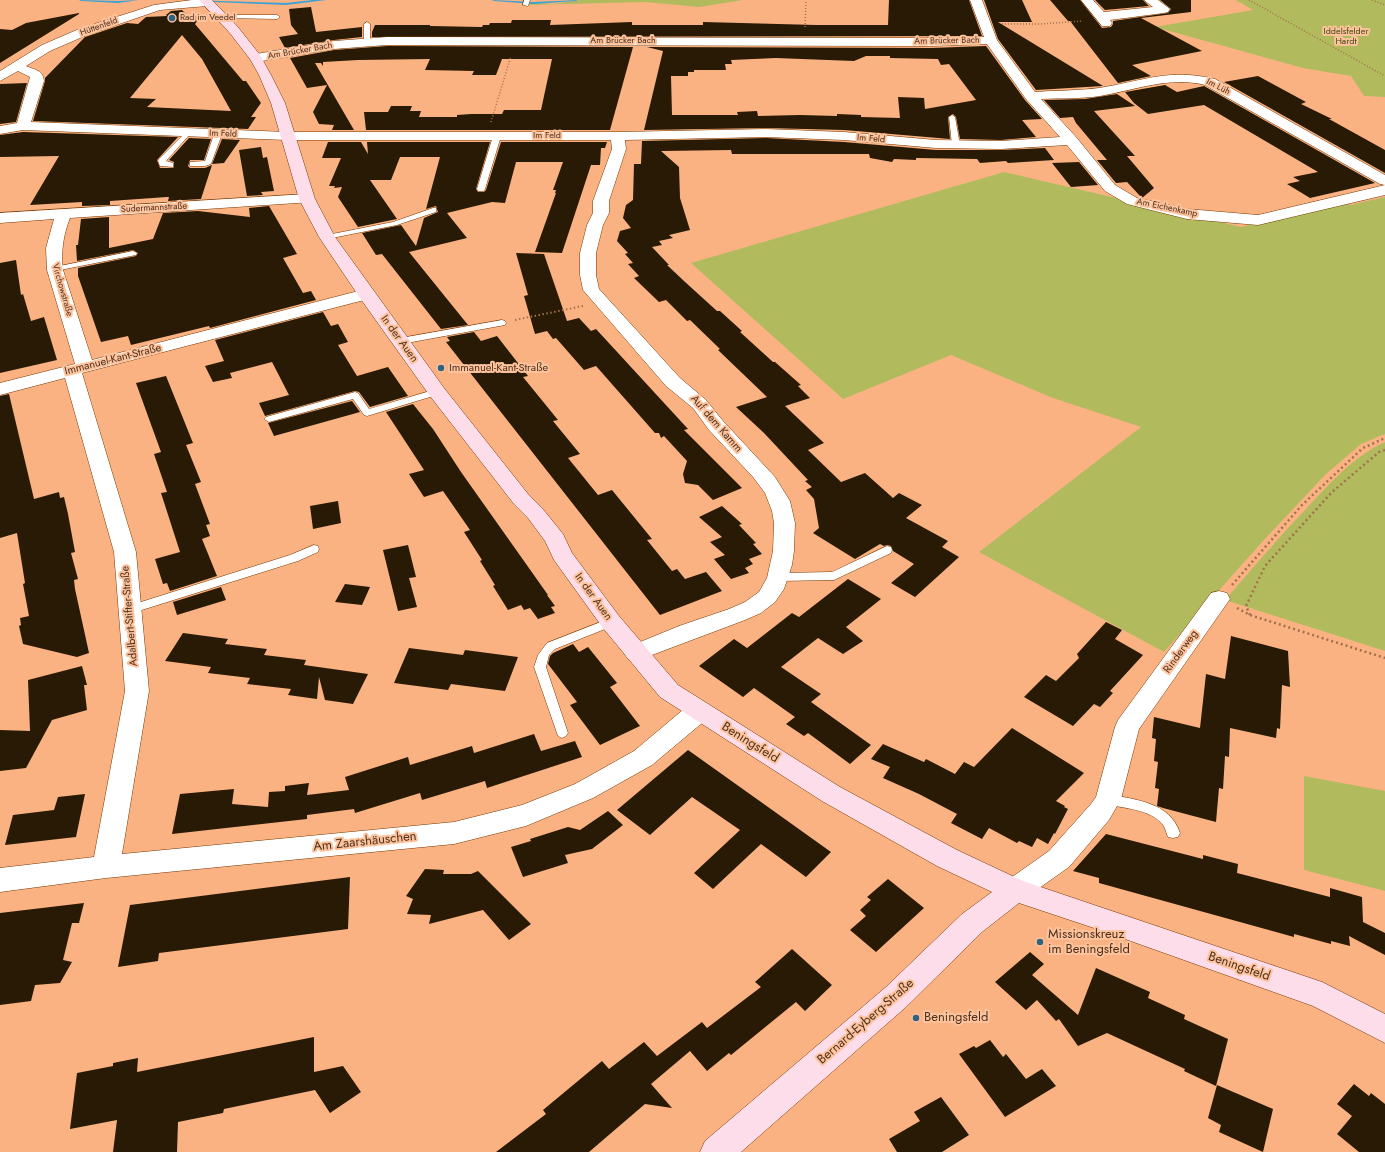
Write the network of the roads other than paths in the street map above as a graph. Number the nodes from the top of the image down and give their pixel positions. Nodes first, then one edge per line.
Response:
1 (976, 0) edge
2 (1087, 0) edge
3 (1150, 0) edge
4 (206, 2) edge
5 (221, 16) junction
6 (277, 17) dead end
7 (367, 24) dead end
8 (991, 40) junction
9 (367, 42) junction
10 (256, 58) junction
11 (18, 67) junction
12 (2, 75) edge
13 (1031, 96) junction
14 (952, 117) dead end
15 (23, 126) junction
16 (0, 130) edge
17 (188, 133) junction
18 (218, 134) junction
19 (287, 136) junction
20 (492, 136) junction
21 (618, 136) junction
22 (1071, 140) junction
23 (956, 145) junction
24 (193, 164) dead end
25 (170, 165) dead end
26 (1385, 180) edge
27 (481, 189) dead end
28 (1385, 190) edge
29 (307, 199) junction
30 (433, 210) dead end
31 (65, 213) junction
32 (0, 218) edge
33 (327, 237) junction
34 (133, 253) dead end
35 (54, 269) junction
36 (366, 294) junction
37 (502, 323) road end
38 (401, 341) junction
39 (78, 369) junction
40 (0, 389) edge
41 (437, 392) junction
42 (269, 419) dead end
43 (314, 549) dead end
44 (887, 550) dead end
45 (779, 577) junction
46 (1220, 599) road end
47 (129, 610) junction
48 (611, 622) junction
49 (636, 653) junction
50 (699, 711) junction
51 (562, 733) dead end
52 (1108, 799) junction
53 (1173, 832) dead end
54 (106, 867) junction
55 (0, 880) edge
56 (1015, 890) junction
57 (1385, 1029) edge
58 (716, 1152) edge

1 - 8 street, Am Eichenkamp
2 - 3 street
4 - 5 street, In der Auen
4 - 11 street, Hüttenfeld
5 - 6 lane
5 - 10 street, In der Auen
7 - 9 lane
8 - 9 street, Am Brücker Bach
8 - 13 street, Am Eichenkamp
9 - 10 street, Am Brücker Bach
10 - 19 street, In der Auen
11 - 12 street, Hüttenfeld
11 - 15 street
13 - 22 street, Am Eichenkamp
13 - 26 street, Im Lüh
14 - 23 lane
15 - 16 street, Im Feld
15 - 17 street, Im Feld
17 - 18 street, Im Feld
17 - 25 lane
18 - 19 street, Im Feld
18 - 24 lane
19 - 20 street, Im Feld
19 - 29 street, In der Auen
20 - 21 street, Im Feld
20 - 27 lane
21 - 23 street, Im Feld
21 - 45 street, Auf dem Kamm
22 - 23 street, Im Feld
22 - 28 street, Am Eichenkamp
29 - 31 street, Sudermannstraße
29 - 33 street, In der Auen
30 - 33 lane
31 - 32 street, Sudermannstraße
31 - 35 street, Virchowstraße
33 - 36 street, In der Auen
34 - 35 lane
35 - 39 street, Virchowstraße
36 - 38 street, In der Auen
36 - 39 street, Immanuel-Kant-Straße
37 - 38 lane
38 - 41 street, In der Auen
39 - 40 street, Immanuel-Kant-Straße
39 - 47 street, Adalbert-Stifter-Straße
41 - 42 lane
41 - 48 street, In der Auen
43 - 47 lane
44 - 45 lane
45 - 49 street, Auf dem Kamm
46 - 52 street, Rinderweg
47 - 54 street, Adalbert-Stifter-Straße
48 - 49 street, In der Auen
48 - 51 lane
49 - 50 street, Beningsfeld
50 - 54 street, Am Zaarshäuschen
50 - 56 street, Beningsfeld
52 - 53 lane
52 - 56 street, Rinderweg
54 - 55 street, Am Zaarshäuschen
56 - 57 street, Beningsfeld
56 - 58 street, Bernard-Eyberg-Straße

